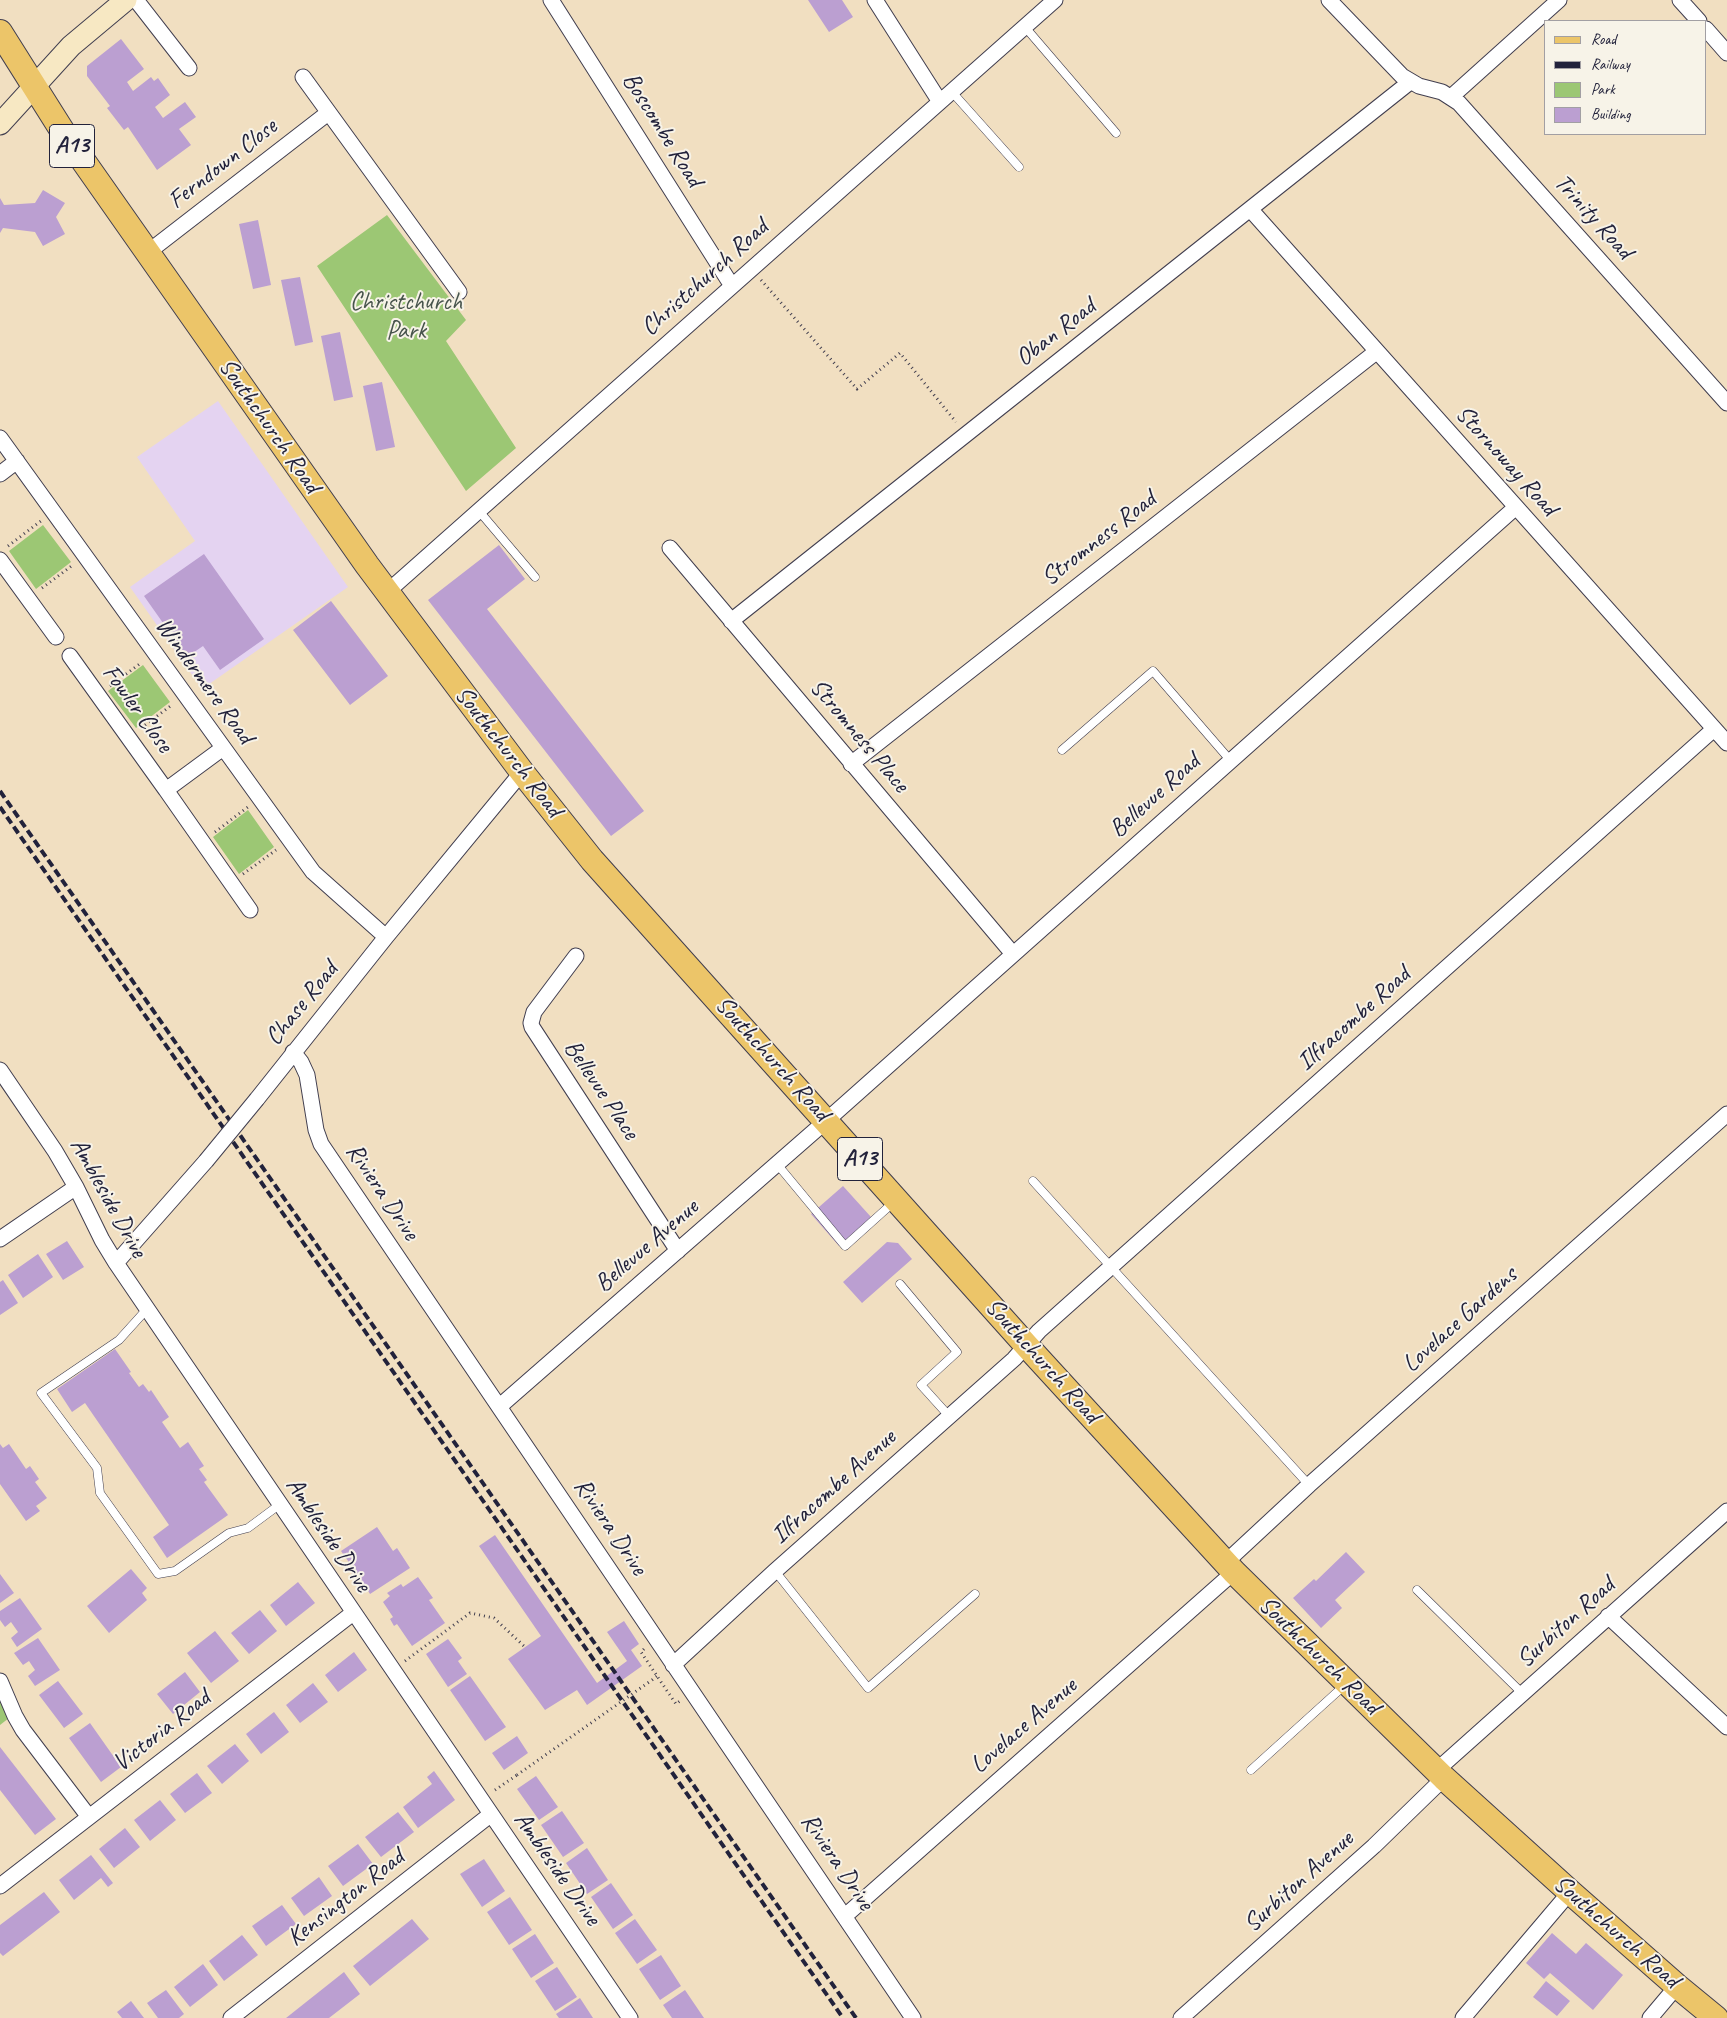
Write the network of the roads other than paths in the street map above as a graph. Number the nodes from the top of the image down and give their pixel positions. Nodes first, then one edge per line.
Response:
1 (126, 0) edge
2 (136, 0) edge
3 (551, 0) edge
4 (875, 0) edge
5 (1055, 0) edge
6 (1329, 0) edge
7 (1559, 0) edge
8 (1680, 0) edge
9 (1698, 20) edge
10 (1025, 27) junction
11 (1707, 30) edge
12 (0, 32) edge
13 (1727, 52) edge
14 (189, 68) dead end
15 (304, 77) dead end
16 (1410, 82) junction
17 (34, 86) junction
18 (952, 92) junction
19 (1451, 97) junction
20 (940, 102) junction
21 (328, 113) junction
22 (0, 124) edge
23 (1116, 134) dead end
24 (1020, 167) dead end
25 (1250, 209) junction
26 (148, 253) junction
27 (732, 286) junction
28 (458, 292) dead end
29 (1376, 352) junction
30 (1727, 403) edge
31 (0, 438) edge
32 (16, 461) junction
33 (0, 474) edge
34 (1516, 507) junction
35 (479, 511) junction
36 (670, 548) dead end
37 (2, 555) edge
38 (535, 577) dead end
39 (386, 593) junction
40 (731, 621) junction
41 (56, 637) dead end
42 (70, 656) dead end
43 (1714, 729) junction
44 (1727, 743) edge
45 (223, 748) junction
46 (1062, 750) dead end
47 (1230, 760) junction
48 (851, 764) junction
49 (522, 772) junction
50 (166, 790) junction
51 (250, 910) dead end
52 (386, 937) junction
53 (1013, 954) junction
54 (576, 956) dead end
55 (293, 1052) junction
56 (0, 1070) edge
57 (1727, 1114) edge
58 (826, 1121) junction
59 (777, 1164) junction
60 (1033, 1181) dead end
61 (76, 1187) junction
62 (897, 1200) junction
63 (0, 1239) edge
64 (678, 1250) junction
65 (116, 1263) junction
66 (1112, 1266) junction
67 (900, 1284) dead end
68 (147, 1309) junction
69 (1026, 1345) junction
70 (500, 1406) junction
71 (949, 1416) junction
72 (1309, 1485) junction
73 (279, 1505) junction
74 (1727, 1511) edge
75 (1229, 1568) junction
76 (775, 1571) junction
77 (1417, 1590) dead end
78 (975, 1594) dead end
79 (353, 1613) junction
80 (1608, 1616) junction
81 (673, 1665) junction
82 (0, 1681) edge
83 (1347, 1682) junction
84 (1522, 1693) junction
85 (1727, 1727) edge
86 (1251, 1770) dead end
87 (1441, 1774) junction
88 (490, 1815) junction
89 (89, 1817) junction
90 (0, 1886) edge
91 (1570, 1892) junction
92 (845, 1916) junction
93 (1676, 1986) junction
94 (230, 2018) edge
95 (630, 2018) edge
96 (913, 2018) edge
97 (1181, 2018) edge
98 (1463, 2018) edge
99 (1650, 2018) edge
100 (1716, 2018) edge

1 - 17 street
2 - 14 street
3 - 27 street, Boscombe Road
4 - 20 street
5 - 10 street, Christchurch Road
6 - 16 street
7 - 19 street
8 - 9 street
10 - 18 street, Christchurch Road
10 - 23 lane
11 - 13 street
12 - 17 main road, Southchurch Road / A13
15 - 21 street
16 - 19 street, Trinity Road
16 - 25 street, Oban Road
17 - 22 street
17 - 26 main road, Southchurch Road / A13
18 - 20 street, Christchurch Road
18 - 24 lane
19 - 30 street, Trinity Road
20 - 27 street, Christchurch Road
21 - 26 street, Ferndown Close
21 - 28 street
25 - 29 street, Stornoway Road
25 - 40 street, Oban Road
26 - 39 main road, Southchurch Road / A13
27 - 35 street, Christchurch Road
29 - 34 street, Stornoway Road
29 - 48 street, Stromness Road
31 - 32 street, Windermere Road
32 - 33 street
32 - 45 street, Windermere Road
34 - 43 street, Stornoway Road
34 - 47 street, Bellevue Road
35 - 38 lane
35 - 39 street, Christchurch Road
36 - 40 street, Stromness Place
37 - 41 street
39 - 49 main road, Southchurch Road / A13
40 - 48 street, Stromness Place
42 - 50 street, Fowler Close
43 - 44 street, Stornoway Road
43 - 66 street, Ilfracombe Road
45 - 50 street, Fowler Close
45 - 52 street, Windermere Road
46 - 47 lane
47 - 53 street, Bellevue Road
48 - 53 street, Stromness Place
49 - 52 street, Chase Road
49 - 58 main road, Southchurch Road / A13
50 - 51 street, Fowler Close
52 - 55 street, Chase Road
53 - 58 street, Bellevue Road
54 - 64 street, Bellevue Place
55 - 65 street, Chase Road, bridge
55 - 70 street, Riviera Drive
56 - 61 street, Ambleside Drive
57 - 72 street, Lovelace Gardens
58 - 59 street, Bellevue Avenue
58 - 62 main road, Southchurch Road / A13
59 - 62 lane
59 - 64 street, Bellevue Avenue
60 - 66 lane
61 - 63 street
61 - 65 street, Ambleside Drive
62 - 69 main road, Southchurch Road / A13
64 - 70 street, Bellevue Avenue
65 - 68 street, Ambleside Drive
66 - 69 street, Ilfracombe Road
66 - 72 lane
67 - 71 lane
68 - 73 street, Ambleside Drive
68 - 73 lane
69 - 71 street, Ilfracombe Avenue
69 - 75 main road, Southchurch Road / A13
70 - 81 street, Riviera Drive
71 - 76 street, Ilfracombe Avenue
72 - 75 street, Lovelace Gardens
73 - 79 street, Ambleside Drive
74 - 80 street, Surbiton Road
75 - 83 main road, Southchurch Road / A13
75 - 92 street, Lovelace Avenue
76 - 78 lane
76 - 81 street, Ilfracombe Avenue
77 - 84 lane
79 - 88 street, Ambleside Drive
79 - 89 street, Victoria Road
80 - 84 street, Surbiton Road
80 - 85 street
81 - 92 street, Riviera Drive
82 - 89 street
83 - 86 lane
83 - 87 main road, Southchurch Road / A13
84 - 87 street, Surbiton Road
87 - 91 main road, Southchurch Road / A13
87 - 97 street, Surbiton Avenue
88 - 94 street, Kensington Road
88 - 95 street, Ambleside Drive
89 - 90 street, Victoria Road
91 - 93 main road, Southchurch Road / A13
91 - 98 street
92 - 96 street, Riviera Drive
93 - 99 street
93 - 100 main road, Southchurch Road / A13

